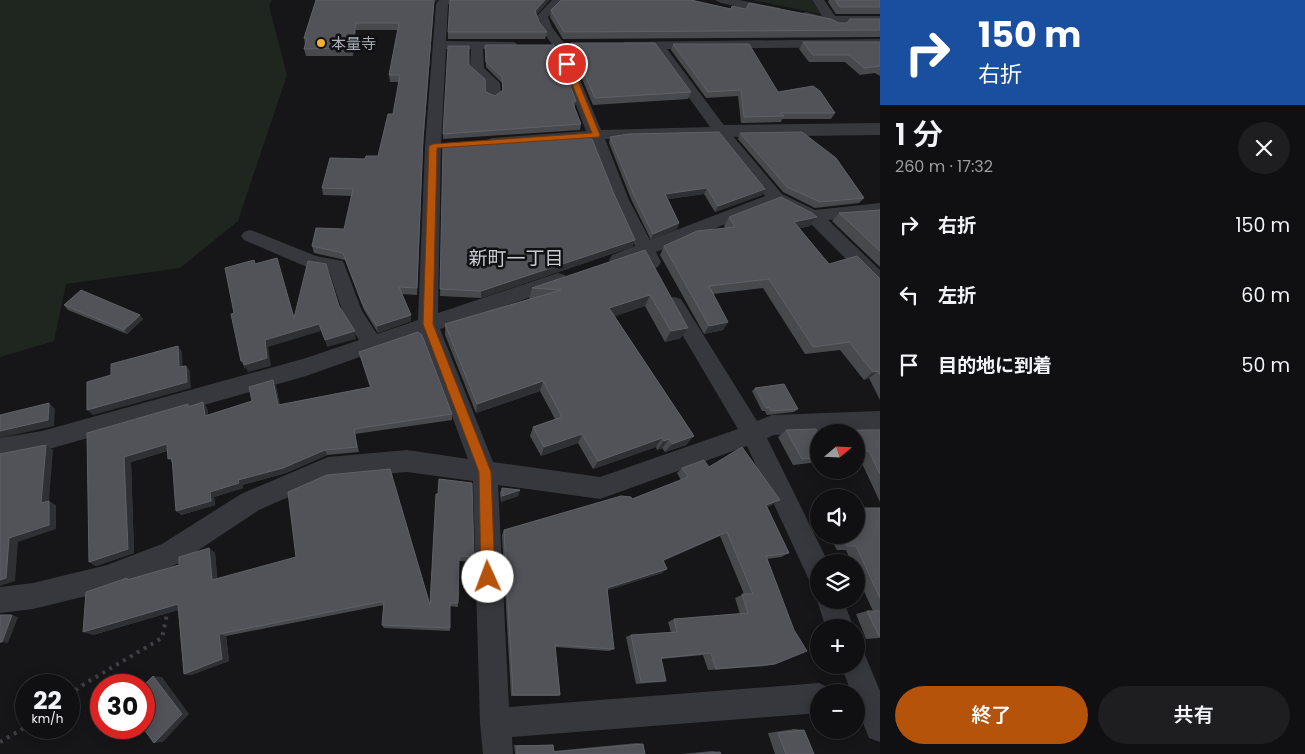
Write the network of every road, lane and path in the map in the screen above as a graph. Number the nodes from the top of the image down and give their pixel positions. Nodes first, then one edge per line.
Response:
1 (446, 0) edge
2 (558, 0) edge
3 (721, 0) edge
4 (818, 0) edge
5 (831, 20) junction
6 (880, 20) edge
7 (864, 43) junction
8 (880, 43) edge
9 (439, 45) junction
10 (619, 45) edge
11 (658, 45) junction
12 (478, 46) junction
13 (523, 46) edge
14 (542, 46) edge
15 (565, 46) junction
16 (880, 54) edge
17 (494, 96) edge
18 (880, 129) edge
19 (721, 131) junction
20 (596, 135) junction
21 (473, 144) edge
22 (776, 198) junction
23 (880, 209) edge
24 (813, 216) junction
25 (250, 236) dead end
26 (646, 251) junction
27 (600, 266) edge
28 (573, 275) edge
29 (880, 281) edge
30 (428, 324) junction
31 (372, 344) junction
32 (880, 421) edge
33 (753, 434) junction
34 (0, 448) edge
35 (485, 472) junction
36 (810, 554) edge
37 (0, 600) edge
38 (168, 606) edge
39 (859, 674) edge
40 (80, 687) edge
41 (868, 694) edge
42 (810, 699) edge
43 (495, 723) junction
44 (880, 727) edge
45 (15, 733) edge
46 (0, 742) edge
47 (498, 754) edge

1 - 9 street
2 - 15 street
3 - 5 street
4 - 5 street
5 - 6 street
5 - 7 street
7 - 8 street
7 - 11 street
7 - 16 street
9 - 12 street
9 - 30 street
10 - 11 street
11 - 19 street
12 - 13 street
12 - 17 street
14 - 15 street
15 - 20 street
18 - 19 street
19 - 20 street
19 - 22 street
20 - 21 street
20 - 26 street
22 - 24 street
22 - 26 street
23 - 24 street
24 - 29 street
25 - 31 street
26 - 27 street
26 - 33 street
28 - 30 street
30 - 31 street
30 - 35 street
31 - 34 street
32 - 33 street
33 - 35 street
33 - 36 street
35 - 37 street
35 - 43 street
38 - 40 path
39 - 41 street
41 - 44 street
42 - 43 street
43 - 47 street
45 - 46 path

